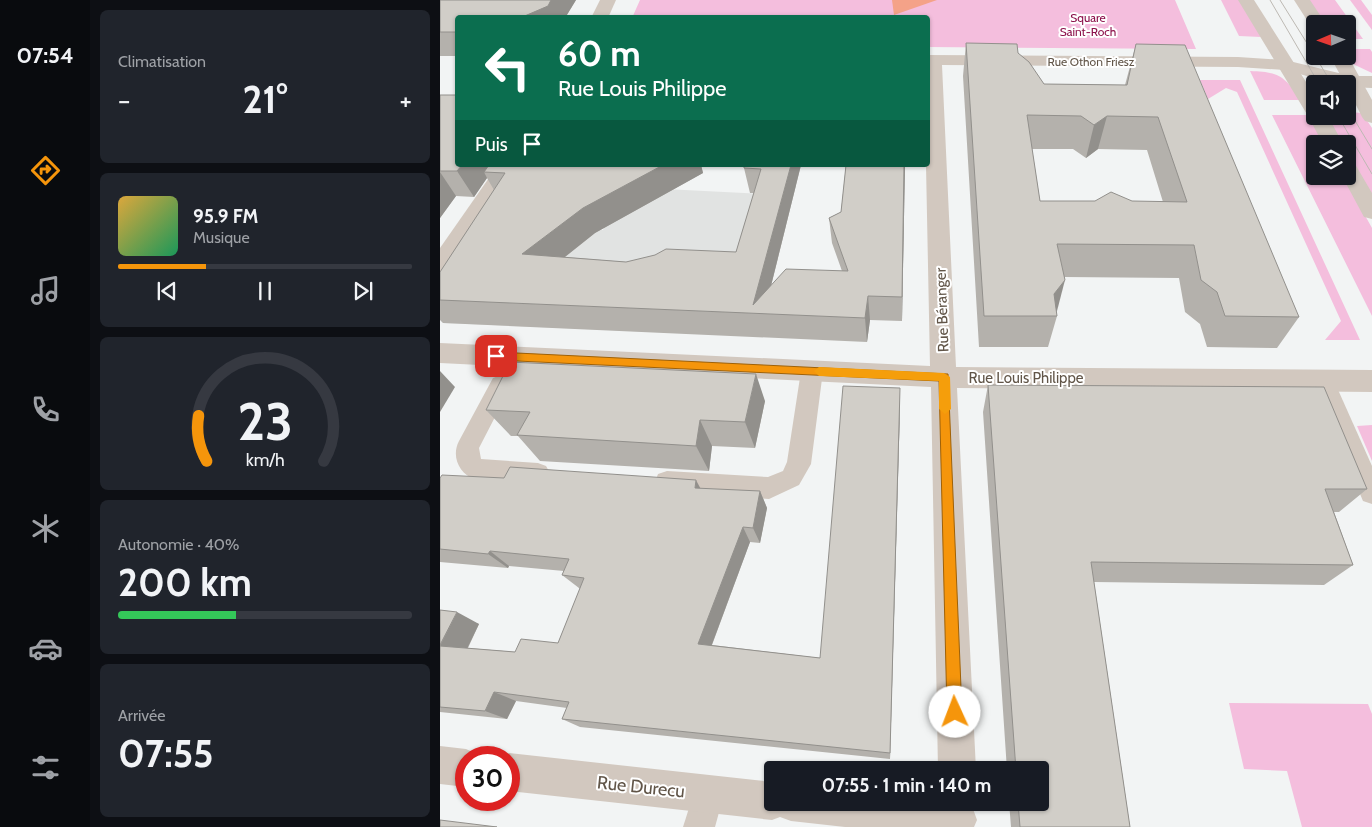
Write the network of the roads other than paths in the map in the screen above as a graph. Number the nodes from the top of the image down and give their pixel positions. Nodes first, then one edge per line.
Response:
1 (608, 0) edge
2 (1246, 0) edge
3 (1302, 0) edge
4 (600, 15) edge
5 (1312, 15) edge
6 (930, 60) edge
7 (1285, 65) junction
8 (1324, 75) edge
9 (1356, 82) edge
10 (1372, 82) edge
11 (1356, 90) edge
12 (1306, 96) edge
13 (1372, 117) edge
14 (507, 167) edge
15 (1356, 183) edge
16 (1372, 212) edge
17 (440, 266) edge
18 (440, 353) edge
19 (515, 357) junction
20 (812, 371) junction
21 (944, 377) junction
22 (1324, 380) junction
23 (1372, 381) edge
24 (564, 475) edge
25 (642, 480) edge
26 (1372, 493) edge
27 (957, 761) edge
28 (440, 765) edge
29 (455, 767) edge
30 (520, 774) edge
31 (764, 801) edge
32 (703, 810) edge
33 (891, 811) edge
34 (958, 817) edge

1 - 4 street
2 - 7 street
3 - 5 street
6 - 7 street, Rue Othon Friesz
6 - 21 street, Rue Béranger
7 - 8 street, Rue Othon Friesz
7 - 12 street
9 - 10 street, Rue Othon Friesz
11 - 13 street
14 - 17 street
15 - 16 street
18 - 19 street, Rue Louis Philippe
19 - 20 street, Rue Louis Philippe
19 - 24 lane
20 - 21 street, Rue Louis Philippe
20 - 25 lane
21 - 22 street, Rue Louis Philippe
21 - 27 street, Rue Béranger
22 - 23 street, Rue Louis Philippe
22 - 26 lane
28 - 29 street
30 - 32 street, Rue Durecu
31 - 32 street, Rue Durecu
33 - 34 street

